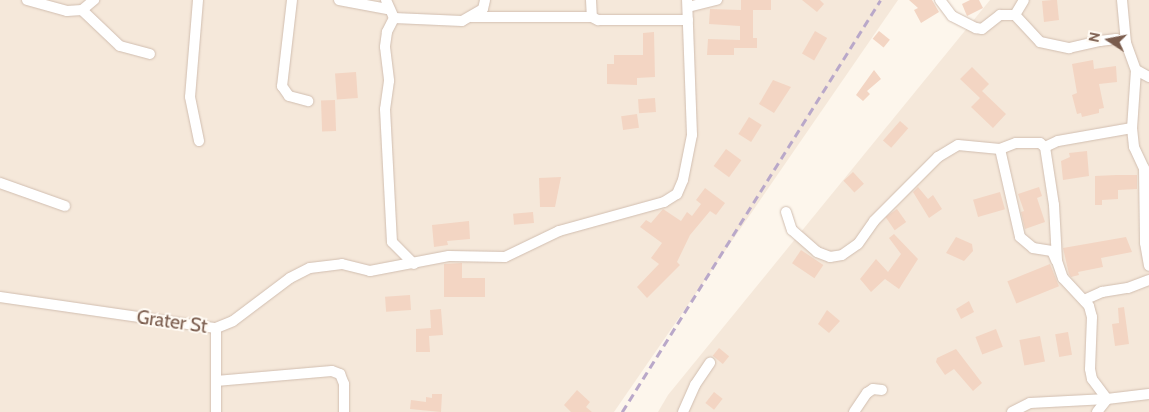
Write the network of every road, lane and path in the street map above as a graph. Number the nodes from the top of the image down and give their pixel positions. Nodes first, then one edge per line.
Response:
1 (28, 0) edge
2 (94, 0) edge
3 (198, 0) edge
4 (292, 0) edge
5 (339, 0) edge
6 (485, 0) edge
7 (591, 0) edge
8 (717, 0) edge
9 (940, 0) edge
10 (1024, 0) edge
11 (1122, 0) edge
12 (688, 3) edge
13 (386, 4) edge
14 (82, 10) junction
15 (1015, 16) junction
16 (471, 17) junction
17 (592, 17) junction
18 (394, 18) junction
19 (688, 20) junction
20 (1126, 43) junction
21 (150, 54) dead end
22 (1136, 70) junction
23 (1149, 77) edge
24 (308, 101) dead end
25 (1132, 128) junction
26 (199, 141) dead end
27 (1045, 147) junction
28 (1000, 149) junction
29 (1146, 168) edge
30 (0, 183) edge
31 (65, 206) dead end
32 (786, 212) dead end
33 (1057, 261) junction
34 (414, 264) junction
35 (1149, 266) edge
36 (1149, 280) edge
37 (0, 298) edge
38 (1084, 300) junction
39 (216, 328) junction
40 (710, 363) dead end
41 (216, 381) junction
42 (882, 390) dead end
43 (1149, 394) edge
44 (1107, 399) junction
45 (216, 412) edge
46 (344, 412) edge
47 (683, 412) edge
48 (854, 412) edge
49 (1012, 412) edge
50 (1097, 412) edge

1 - 14 street
2 - 14 street
3 - 26 street
4 - 24 street
5 - 13 street
6 - 16 street
7 - 17 street
8 - 12 street
9 - 15 street
10 - 15 street
11 - 20 street
12 - 19 street
13 - 18 street
14 - 21 street
15 - 20 street
16 - 17 street
16 - 18 street
17 - 19 street
18 - 34 street
19 - 34 street, Grater St
20 - 22 street
22 - 23 street
22 - 25 street
25 - 27 street
25 - 29 street
27 - 28 street
27 - 33 street
28 - 32 street
28 - 33 street
29 - 35 street
30 - 31 street
33 - 38 street
34 - 39 street, Grater St
36 - 38 street
37 - 39 street, Grater St
38 - 44 street
39 - 41 street
40 - 47 street
41 - 45 street
41 - 46 street
42 - 48 street
43 - 44 street
44 - 49 street
44 - 50 street

